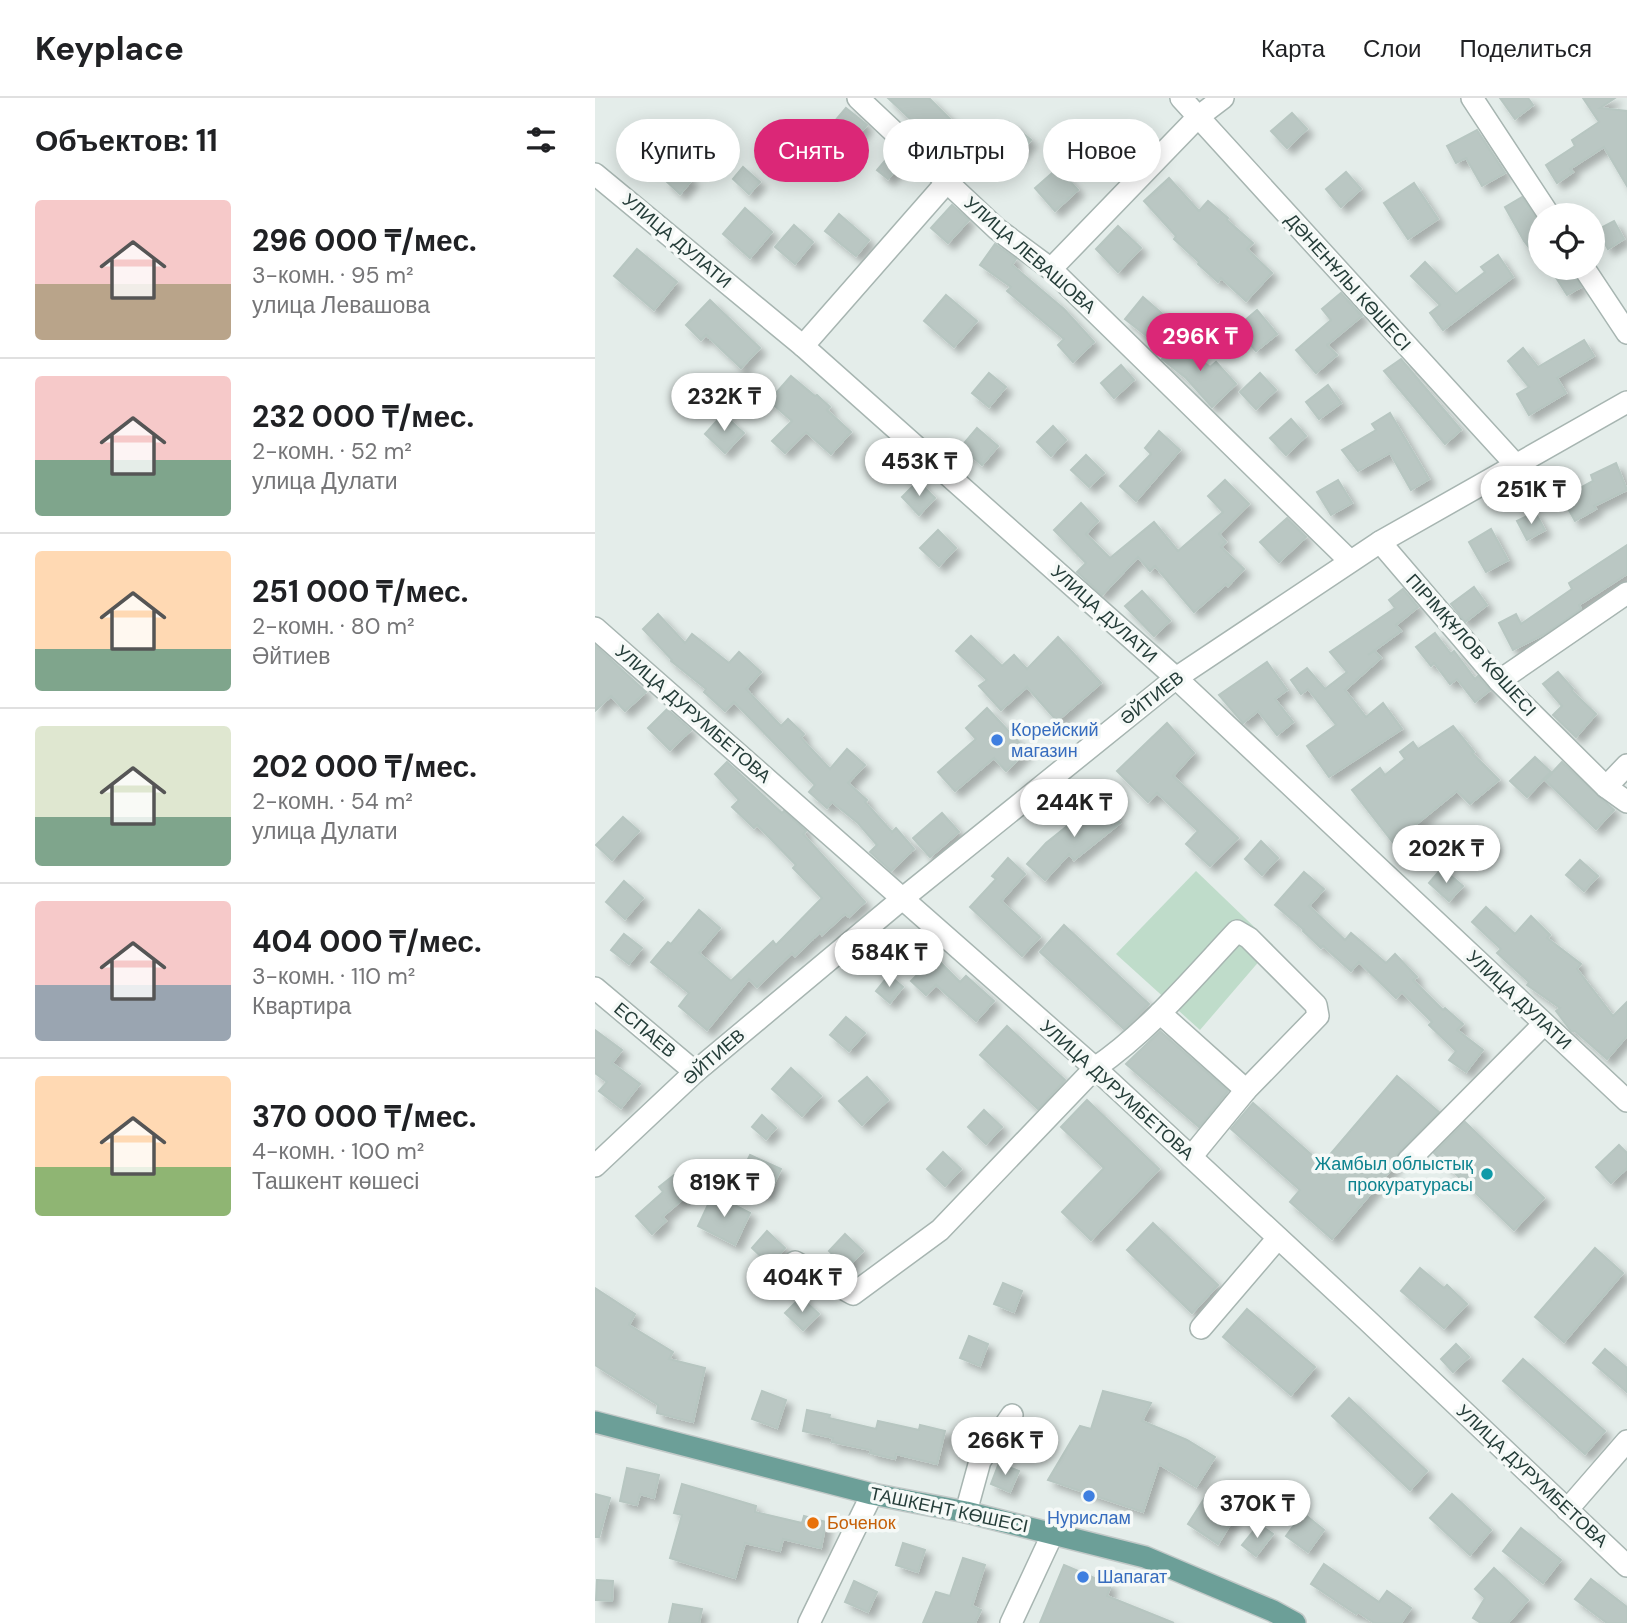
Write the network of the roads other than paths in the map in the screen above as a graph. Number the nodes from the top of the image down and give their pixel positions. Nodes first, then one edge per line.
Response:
1 (858, 98) edge
2 (1181, 98) edge
3 (1223, 98) edge
4 (1472, 98) edge
5 (1198, 117) junction
6 (883, 122) edge
7 (595, 174) edge
8 (947, 182) joint
9 (1541, 203) edge
10 (1051, 269) junction
11 (1592, 280) edge
12 (1627, 333) edge
13 (803, 346) junction
14 (1627, 402) edge
15 (1515, 465) junction
16 (1380, 542) junction
17 (1350, 561) junction
18 (1627, 593) edge
19 (595, 628) edge
20 (1176, 678) junction
21 (1499, 681) junction
22 (1627, 765) edge
23 (1606, 787) junction
24 (1627, 802) edge
25 (902, 899) junction
26 (595, 988) edge
27 (1160, 1013) junction
28 (1544, 1024) junction
29 (1095, 1068) junction
30 (695, 1072) junction
31 (1245, 1090) junction
32 (1627, 1101) edge
33 (1191, 1157) junction
34 (1408, 1161) dead end
35 (595, 1166) edge
36 (1278, 1238) junction
37 (795, 1262) dead end
38 (1201, 1328) dead end
39 (1012, 1415) dead end
40 (595, 1422) edge
41 (1627, 1441) edge
42 (872, 1494) junction
43 (1567, 1510) junction
44 (966, 1512) junction
45 (1053, 1533) junction
46 (1627, 1566) edge
47 (809, 1623) edge
48 (1011, 1623) edge
49 (1295, 1623) edge

1 - 6 street, УЛИЦА ЛЕВАШОВА
2 - 5 street, ДӘНЕНҰЛЫ КӨШЕСІ
3 - 5 street
4 - 9 street
5 - 10 street
5 - 15 street, ДӘНЕНҰЛЫ КӨШЕСІ
7 - 13 street, УЛИЦА ДУЛАТИ
8 - 10 street, УЛИЦА ЛЕВАШОВА
8 - 13 street
10 - 17 street, УЛИЦА ЛЕВАШОВА
11 - 12 street
13 - 20 street, УЛИЦА ДУЛАТИ
14 - 15 street, ӘЙТИЕВ
15 - 16 street, ӘЙТИЕВ
16 - 17 street, ӘЙТИЕВ
16 - 21 street, ПІРІМҚҰЛОВ КӨШЕСІ
17 - 20 street, ӘЙТИЕВ
18 - 21 street
19 - 25 street, УЛИЦА ДУРУМБЕТОВА
20 - 25 street, ӘЙТИЕВ
20 - 28 street, УЛИЦА ДУЛАТИ
21 - 23 street, ПІРІМҚҰЛОВ КӨШЕСІ
22 - 23 street
23 - 24 street, ПІРІМҚҰЛОВ КӨШЕСІ
25 - 29 street, УЛИЦА ДУРУМБЕТОВА
25 - 30 street, ӘЙТИЕВ
26 - 30 street, ЕСПАЕВ
27 - 29 street
27 - 31 street
27 - 31 street
28 - 32 street, УЛИЦА ДУЛАТИ
28 - 34 street
29 - 33 street, УЛИЦА ДУРУМБЕТОВА
29 - 37 street
30 - 35 street, ӘЙТИЕВ
31 - 33 street
33 - 36 street, УЛИЦА ДУРУМБЕТОВА
36 - 38 street
36 - 43 street, УЛИЦА ДУРУМБЕТОВА
39 - 44 street
40 - 42 main road, ТАШКЕНТ КӨШЕСІ
41 - 43 street
42 - 44 main road, ТАШКЕНТ КӨШЕСІ
42 - 47 street
43 - 46 street, УЛИЦА ДУРУМБЕТОВА
44 - 45 main road, ТАШКЕНТ КӨШЕСІ
45 - 48 street
45 - 49 main road, ТАШКЕНТ КӨШЕСІ

